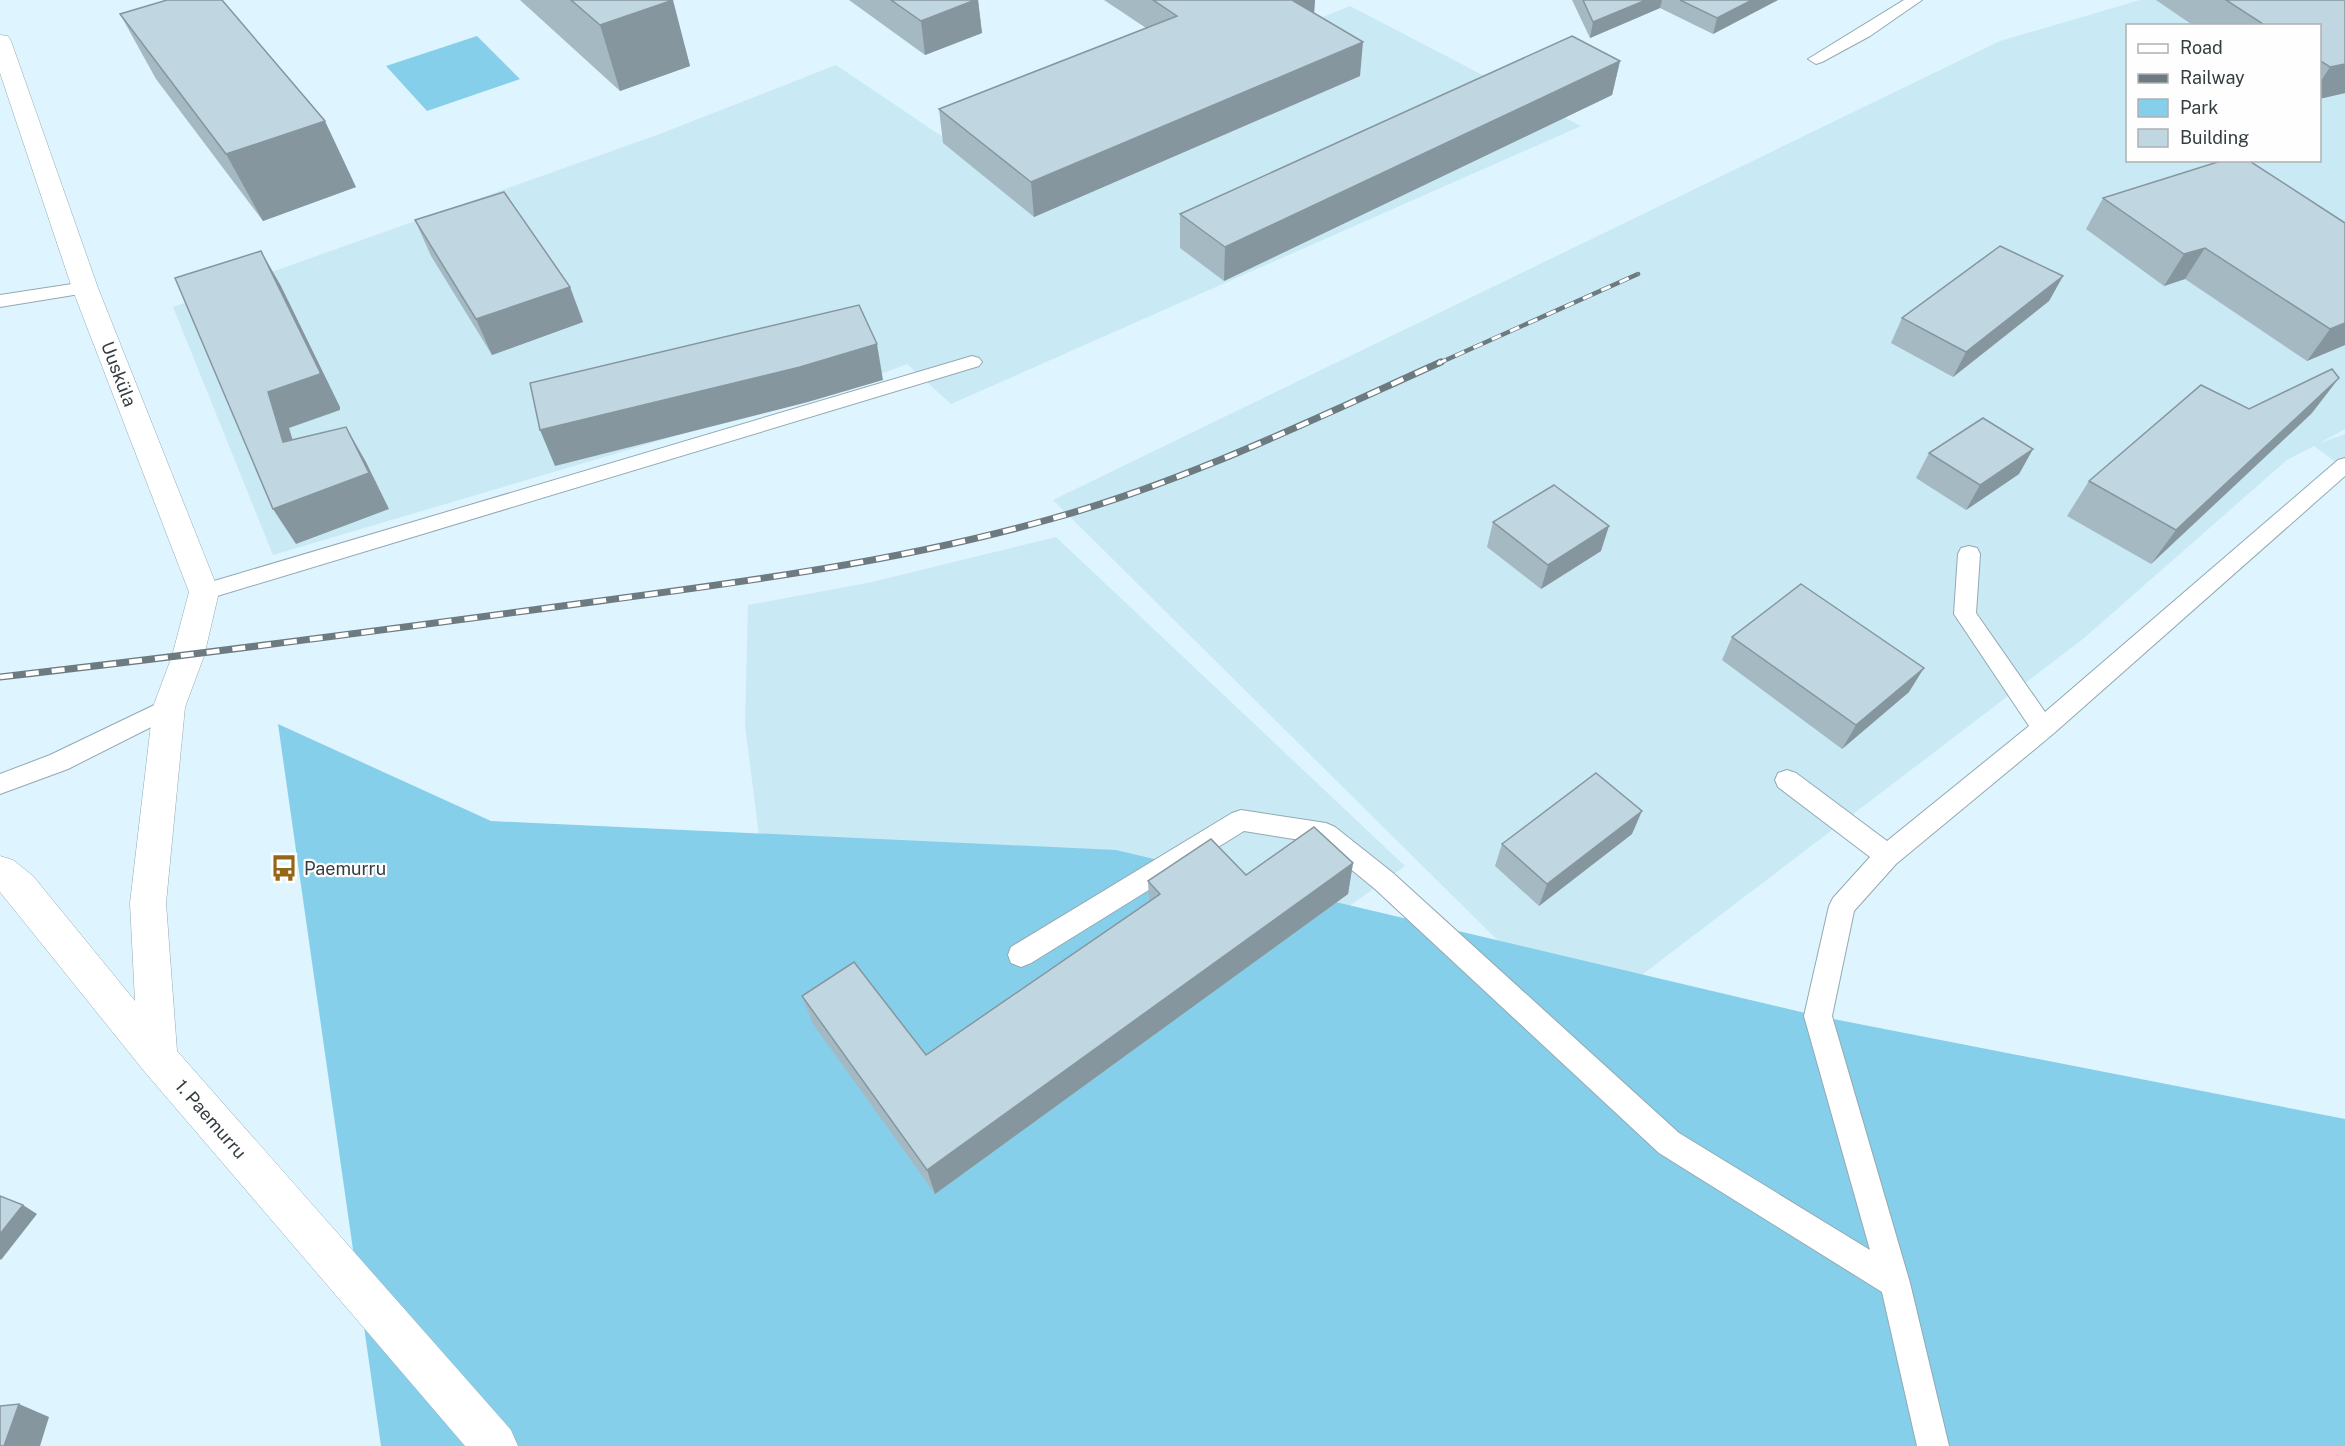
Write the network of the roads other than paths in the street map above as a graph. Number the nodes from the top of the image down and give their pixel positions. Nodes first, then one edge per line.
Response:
1 (1914, 0) edge
2 (0, 41) edge
3 (1816, 59) dead end
4 (85, 288) junction
5 (0, 301) edge
6 (972, 362) dead end
7 (2345, 465) edge
8 (1969, 554) dead end
9 (204, 592) junction
10 (169, 706) junction
11 (2044, 727) junction
12 (1787, 780) dead end
13 (0, 783) edge
14 (1887, 856) junction
15 (0, 871) edge
16 (1021, 956) dead end
17 (158, 1058) junction
18 (1894, 1282) junction
19 (495, 1446) edge
20 (1934, 1446) edge

1 - 3 lane
2 - 4 street, Uusküla
4 - 5 lane
4 - 9 street, Uusküla
6 - 9 lane
7 - 11 lane
8 - 11 lane
9 - 10 street
10 - 13 lane
10 - 17 street
11 - 14 lane
12 - 14 lane
14 - 18 lane
15 - 17 street, 1. Paemurru
16 - 18 lane
17 - 19 street, 1. Paemurru
18 - 20 lane

